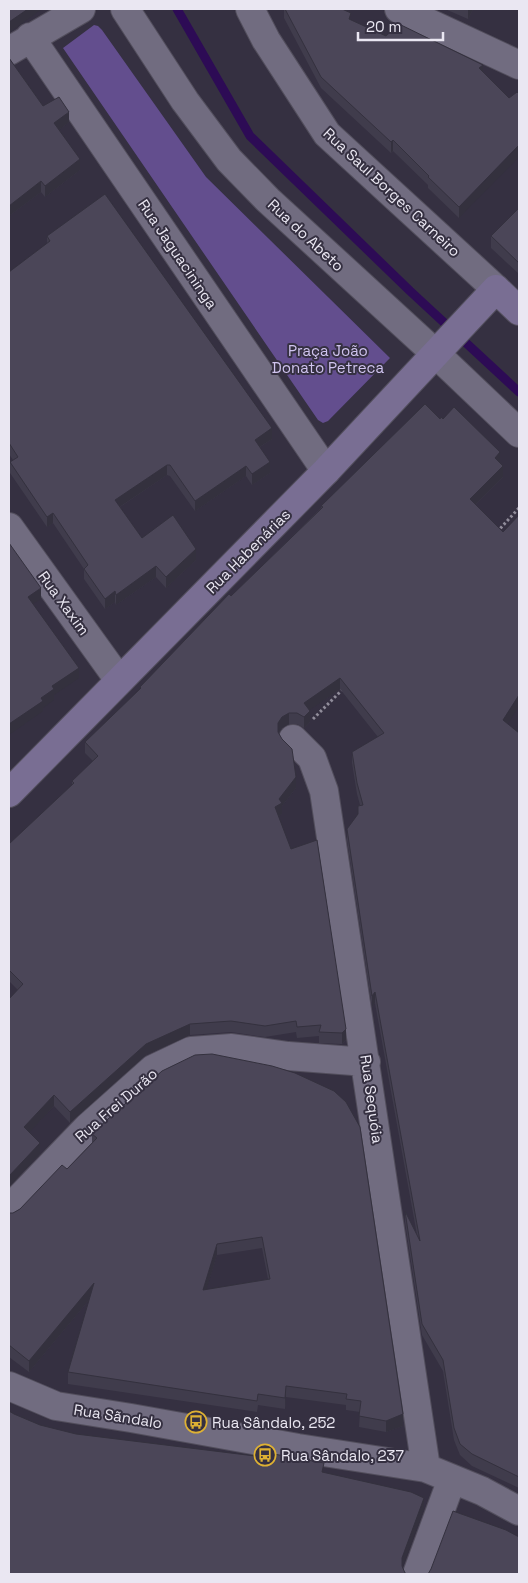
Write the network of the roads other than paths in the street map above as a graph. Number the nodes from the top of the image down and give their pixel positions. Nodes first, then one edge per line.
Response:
1 (81, 9) edge
2 (125, 9) edge
3 (250, 9) edge
4 (399, 9) edge
5 (19, 44) edge
6 (519, 65) edge
7 (489, 297) junction
8 (519, 311) edge
9 (440, 348) junction
10 (519, 433) edge
11 (326, 471) junction
12 (9, 526) edge
13 (119, 680) junction
14 (294, 740) road end
15 (9, 793) edge
16 (366, 1062) junction
17 (9, 1209) edge
18 (9, 1386) edge
19 (426, 1468) junction
20 (452, 1479) junction
21 (519, 1511) edge
22 (417, 1574) edge

1 - 5 street
2 - 9 street, Rua do Abeto
3 - 7 street, Rua Saul Borges Carneiro
4 - 6 street
5 - 11 street, Rua Jaguacininga
7 - 8 street, Rua Saul Borges Carneiro
7 - 9 street, Rua Habenárias
9 - 10 street, Rua do Abeto
9 - 11 street, Rua Habenárias
11 - 13 street, Rua Habenárias
12 - 13 street, Rua Xaxim
13 - 15 street, Rua Habenárias
14 - 16 street, Rua Sequóia
16 - 17 street, Rua Frei Durão
16 - 19 street, Rua Sequóia
18 - 19 street, Rua Sãndalo
19 - 20 street, Rua Sãndalo
20 - 21 street, Rua Sãndalo
20 - 22 street

